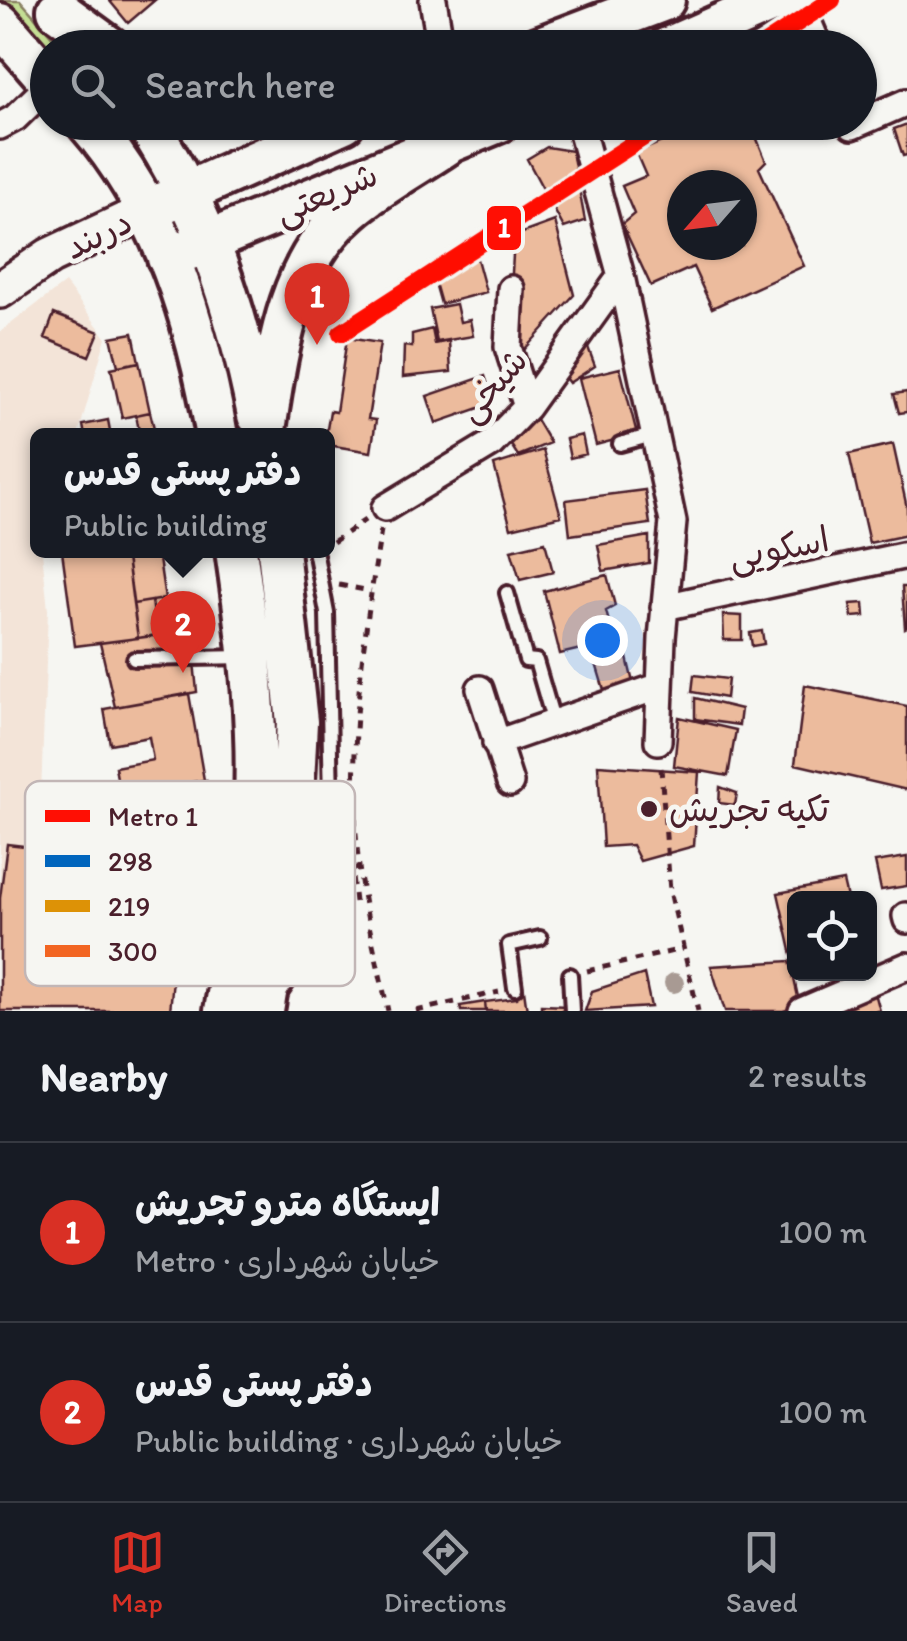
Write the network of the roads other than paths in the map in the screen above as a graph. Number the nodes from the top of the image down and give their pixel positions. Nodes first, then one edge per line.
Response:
1 (433, 0) edge
2 (664, 0) edge
3 (776, 0) edge
4 (799, 0) edge
5 (53, 5) edge
6 (609, 10) edge
7 (0, 24) edge
8 (73, 30) edge
9 (86, 30) edge
10 (438, 30) edge
11 (572, 30) edge
12 (708, 30) edge
13 (812, 30) edge
14 (30, 60) edge
15 (30, 102) edge
16 (907, 102) edge
17 (877, 114) edge
18 (0, 126) edge
19 (99, 140) edge
20 (157, 140) edge
21 (304, 140) edge
22 (338, 140) edge
23 (457, 140) edge
24 (583, 140) edge
25 (446, 145) junction
26 (380, 169) junction
27 (187, 192) junction
28 (146, 210) junction
29 (210, 242) junction
30 (168, 258) junction
31 (621, 276) junction
32 (511, 289) dead end
33 (0, 290) edge
34 (527, 407) junction
35 (215, 428) edge
36 (261, 428) edge
37 (265, 428) edge
38 (657, 434) junction
39 (620, 444) dead end
40 (384, 508) road end
41 (907, 555) edge
42 (237, 558) edge
43 (279, 558) edge
44 (317, 558) edge
45 (507, 593) dead end
46 (664, 606) junction
47 (251, 657) junction
48 (134, 659) dead end
49 (660, 686) junction
50 (480, 690) dead end
51 (554, 723) junction
52 (658, 741) road end
53 (496, 744) junction
54 (256, 781) edge
55 (294, 781) edge
56 (331, 781) edge
57 (510, 783) dead end
58 (540, 938) dead end
59 (907, 966) edge
60 (570, 975) dead end
61 (229, 986) edge
62 (270, 986) edge
63 (284, 986) edge
64 (515, 988) dead end
65 (225, 1011) edge
66 (266, 1011) edge
67 (572, 1011) edge
68 (802, 1011) edge

1 - 10 street
2 - 6 main road
3 - 12 main road
4 - 13 street
5 - 8 main road
5 - 9 main road
6 - 11 main road
7 - 14 main road
15 - 18 street
16 - 17 street
19 - 28 main road
20 - 27 main road
21 - 27 main road, شریعتی
22 - 26 main road
23 - 25 main road, شریعتی
24 - 31 street
25 - 26 main road, شریعتی
25 - 37 main road
26 - 29 main road, شریعتی
27 - 28 main road, شریعتی
27 - 29 main road
28 - 30 main road
28 - 33 main road, دربند
29 - 30 main road, شریعتی
29 - 36 main road
30 - 35 main road
31 - 34 street, شیخی
31 - 38 street
32 - 34 street
34 - 40 street, شیخی
38 - 39 lane
38 - 46 street
41 - 46 street, اسکویی
42 - 47 main road
43 - 55 main road
44 - 56 lane
45 - 51 lane
46 - 49 street
47 - 48 lane
47 - 54 main road
49 - 51 street
49 - 52 street
50 - 53 street
51 - 53 street
53 - 57 street
58 - 64 lane
59 - 68 street
60 - 67 lane
61 - 65 main road
62 - 66 main road
63 - 66 lane

